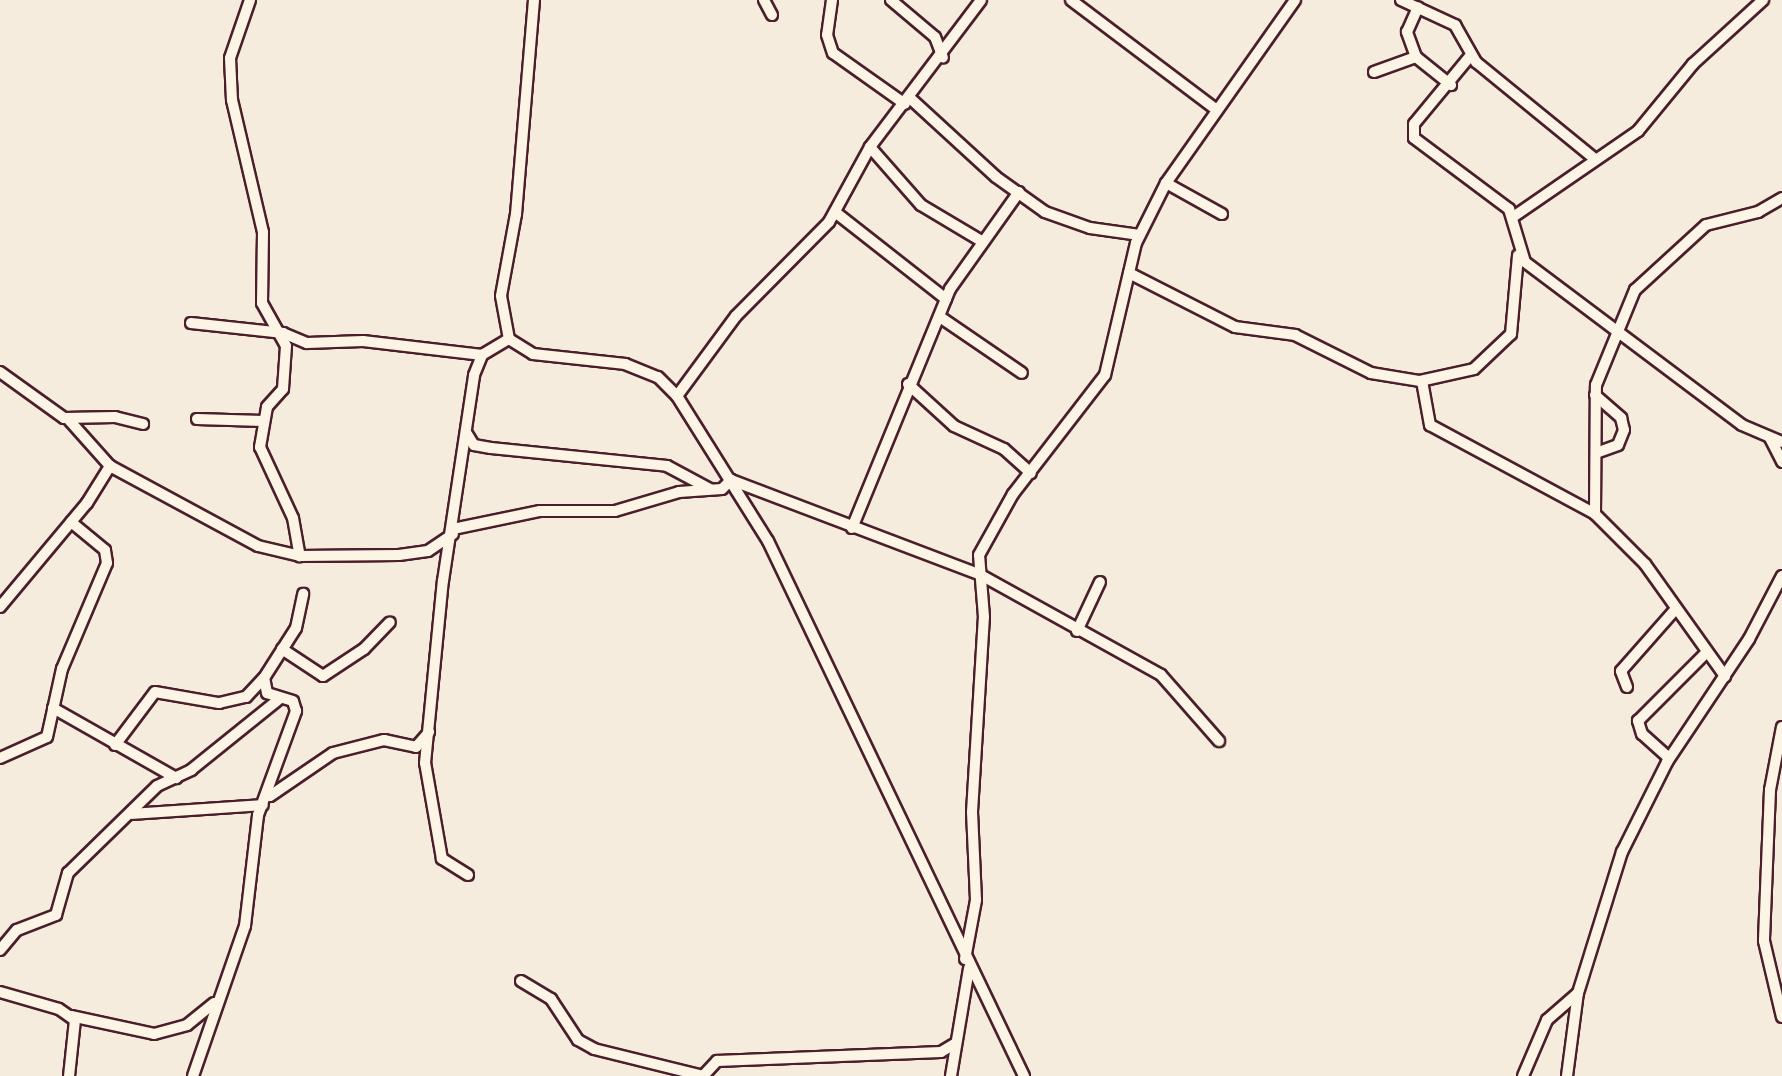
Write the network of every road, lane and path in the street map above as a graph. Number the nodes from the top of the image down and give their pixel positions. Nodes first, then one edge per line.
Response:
1 (250, 0) edge
2 (534, 0) edge
3 (764, 0) edge
4 (832, 0) edge
5 (891, 0) edge
6 (981, 0) edge
7 (1071, 0) edge
8 (1295, 0) edge
9 (1401, 0) edge
10 (1763, 0) edge
11 (1419, 7) junction
12 (772, 15) dead end
13 (1471, 55) junction
14 (1416, 57) junction
15 (943, 58) junction
16 (1374, 72) dead end
17 (1451, 85) junction
18 (908, 102) junction
19 (1213, 107) junction
20 (870, 147) junction
21 (1595, 159) junction
22 (1166, 183) junction
23 (1019, 192) junction
24 (1782, 198) edge
25 (835, 212) junction
26 (1222, 215) dead end
27 (1513, 217) junction
28 (1140, 235) junction
29 (983, 242) junction
30 (1518, 255) junction
31 (1129, 273) junction
32 (946, 299) junction
33 (940, 317) junction
34 (191, 323) dead end
35 (1622, 329) junction
36 (283, 333) junction
37 (509, 338) junction
38 (482, 355) junction
39 (0, 372) edge
40 (1022, 373) dead end
41 (1422, 381) junction
42 (908, 384) junction
43 (677, 396) junction
44 (1595, 396) junction
45 (197, 419) dead end
46 (69, 420) junction
47 (263, 421) junction
48 (143, 424) dead end
49 (467, 434) junction
50 (1776, 440) edge
51 (1596, 453) junction
52 (1782, 462) edge
53 (110, 466) junction
54 (1031, 473) junction
55 (731, 480) junction
56 (711, 490) junction
57 (1595, 514) junction
58 (71, 522) junction
59 (852, 528) junction
60 (453, 532) junction
61 (300, 556) junction
62 (979, 574) junction
63 (1782, 576) edge
64 (1100, 582) dead end
65 (303, 594) dead end
66 (0, 607) edge
67 (1673, 612) junction
68 (390, 622) dead end
69 (1077, 631) junction
70 (282, 649) junction
71 (1705, 654) junction
72 (1725, 676) junction
73 (264, 684) junction
74 (1627, 687) dead end
75 (278, 700) junction
76 (53, 708) junction
77 (252, 715) junction
78 (1782, 727) edge
79 (429, 732) junction
80 (1219, 741) dead end
81 (115, 744) junction
82 (0, 758) edge
83 (1670, 758) junction
84 (176, 778) junction
85 (265, 802) junction
86 (132, 814) junction
87 (468, 875) dead end
88 (0, 950) edge
89 (967, 964) junction
90 (521, 981) dead end
91 (0, 992) edge
92 (1578, 993) junction
93 (216, 1002) junction
94 (71, 1016) junction
95 (1782, 1017) edge
96 (956, 1043) junction
97 (69, 1076) edge
98 (193, 1076) edge
99 (703, 1076) edge
100 (951, 1076) edge
101 (1024, 1076) edge
102 (1523, 1076) edge
103 (1567, 1076) edge

1 - 36 street
2 - 37 street
3 - 12 street
4 - 18 street
5 - 15 street
6 - 15 street
7 - 19 street
8 - 19 street
9 - 11 street
10 - 21 street
11 - 13 street
11 - 14 street
13 - 17 street
13 - 21 street
14 - 16 street
14 - 17 street
15 - 18 street
17 - 27 street
18 - 20 street
18 - 23 street
19 - 22 street
20 - 25 street
20 - 29 street
21 - 27 street
22 - 26 street
22 - 28 street
23 - 28 street
23 - 29 street
24 - 35 street
25 - 32 street
25 - 43 street
27 - 30 street
28 - 31 street
29 - 32 street
30 - 35 street
30 - 41 street
31 - 41 street
31 - 54 street
32 - 33 street
33 - 40 street
33 - 42 street
34 - 36 street
35 - 44 street
35 - 50 street
36 - 38 street
36 - 47 street
37 - 38 street
37 - 43 street
38 - 49 street
39 - 46 street
41 - 57 street
42 - 54 street
42 - 59 street
43 - 55 street
44 - 51 street
44 - 51 street
45 - 47 street
46 - 48 street
46 - 53 street
47 - 61 street
49 - 56 street
49 - 60 street
50 - 52 street
51 - 57 street
53 - 58 street
53 - 61 street
54 - 62 street
55 - 56 street
55 - 59 street
55 - 89 street
56 - 60 street
57 - 67 street
58 - 66 street
58 - 76 street
59 - 62 street
60 - 61 street
60 - 79 street
62 - 69 street
62 - 89 street
63 - 72 street
64 - 69 street
65 - 70 street
67 - 71 street
67 - 74 street
68 - 70 street
69 - 80 street
70 - 73 street
71 - 72 street
71 - 83 street
72 - 83 street
73 - 75 street
73 - 77 street
73 - 81 street
75 - 77 street
75 - 85 street
76 - 81 street
76 - 82 street
77 - 84 street
78 - 95 street
79 - 85 street
79 - 87 street
81 - 84 street
83 - 92 street
84 - 86 street
85 - 86 street
85 - 93 street
86 - 88 street
89 - 96 street
89 - 101 street
90 - 99 street
91 - 94 street
92 - 102 street
92 - 103 street
93 - 94 street
93 - 98 street
94 - 97 street
96 - 99 street
96 - 100 street

